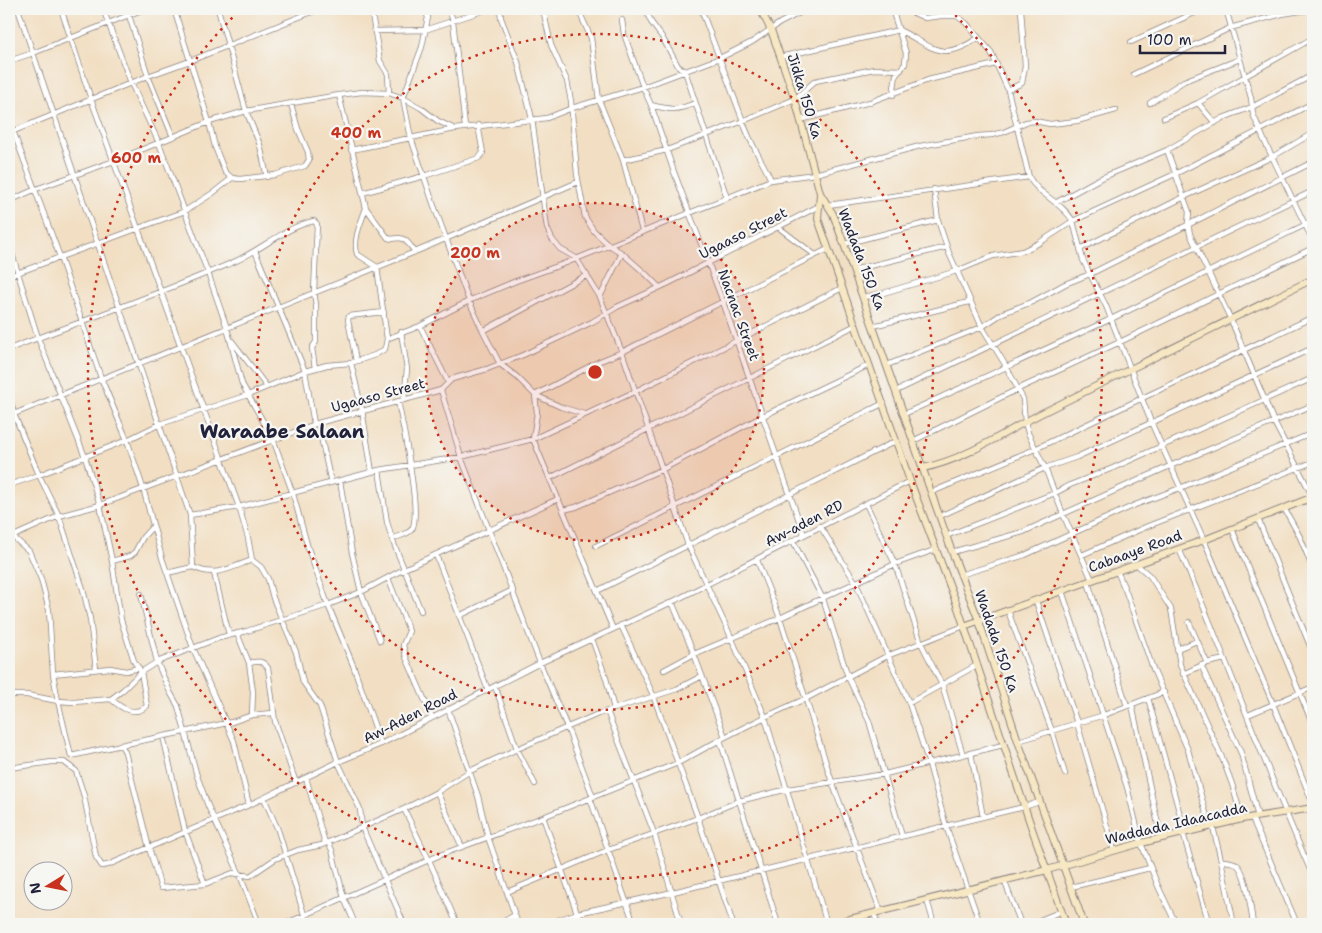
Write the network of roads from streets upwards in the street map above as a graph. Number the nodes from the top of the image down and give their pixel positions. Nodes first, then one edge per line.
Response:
1 (18, 9) edge
2 (61, 9) edge
3 (103, 9) edge
4 (127, 9) edge
5 (144, 9) edge
6 (174, 9) edge
7 (218, 9) edge
8 (319, 9) edge
9 (371, 9) edge
10 (424, 9) edge
11 (445, 9) edge
12 (450, 9) edge
13 (488, 9) edge
14 (500, 9) edge
15 (543, 9) edge
16 (578, 9) edge
17 (649, 9) edge
18 (701, 9) edge
19 (760, 9) edge
20 (814, 9) edge
21 (892, 9) edge
22 (904, 9) edge
23 (1021, 9) edge
24 (1203, 9) edge
25 (1226, 9) edge
26 (1313, 9) edge
27 (129, 15) junction
28 (622, 20) dead end
29 (453, 21) junction
30 (108, 23) junction
31 (1230, 28) junction
32 (425, 30) junction
33 (771, 30) junction
34 (899, 30) junction
35 (375, 31) junction
36 (70, 38) junction
37 (978, 38) junction
38 (1313, 38) edge
39 (1131, 42) dead end
40 (228, 44) junction
41 (33, 53) junction
42 (780, 57) junction
43 (720, 58) junction
44 (1240, 59) junction
45 (9, 61) edge
46 (190, 61) junction
47 (996, 64) junction
48 (901, 70) junction
49 (685, 71) junction
50 (1134, 74) dead end
51 (1313, 75) edge
52 (148, 76) junction
53 (1245, 77) junction
54 (131, 82) junction
55 (643, 87) junction
56 (1008, 90) junction
57 (389, 93) junction
58 (339, 95) junction
59 (893, 95) junction
60 (404, 98) junction
61 (91, 99) junction
62 (795, 99) junction
63 (599, 100) junction
64 (1150, 102) dead end
65 (695, 103) junction
66 (1198, 103) junction
67 (1313, 103) edge
68 (291, 104) junction
69 (651, 105) junction
70 (1252, 107) junction
71 (572, 108) junction
72 (1116, 110) dead end
73 (246, 112) junction
74 (54, 115) junction
75 (1164, 118) dead end
76 (9, 120) edge
77 (532, 120) junction
78 (800, 120) junction
79 (743, 121) junction
80 (209, 122) junction
81 (1215, 123) junction
82 (478, 125) junction
83 (1017, 126) junction
84 (466, 127) junction
85 (455, 129) junction
86 (11, 132) edge
87 (1260, 132) junction
88 (1313, 133) edge
89 (706, 134) junction
90 (173, 137) junction
91 (411, 138) junction
92 (159, 143) junction
93 (351, 150) junction
94 (667, 150) junction
95 (1167, 150) junction
96 (1272, 157) junction
97 (623, 160) junction
98 (114, 162) junction
99 (1313, 162) edge
100 (815, 174) junction
101 (1175, 174) junction
102 (75, 176) junction
103 (424, 176) junction
104 (267, 177) junction
105 (1029, 177) junction
106 (232, 178) junction
107 (1283, 178) junction
108 (771, 180) junction
109 (578, 182) junction
110 (934, 189) junction
111 (36, 190) junction
112 (1313, 191) edge
113 (362, 193) junction
114 (820, 193) junction
115 (543, 197) junction
116 (1184, 197) junction
117 (727, 198) junction
118 (1294, 200) junction
119 (9, 201) edge
120 (1057, 202) junction
121 (828, 205) junction
122 (819, 206) junction
123 (366, 208) junction
124 (184, 210) junction
125 (690, 214) junction
126 (938, 220) junction
127 (1073, 220) junction
128 (1313, 221) edge
129 (1188, 224) junction
130 (1306, 225) junction
131 (778, 227) junction
132 (138, 228) junction
133 (642, 232) junction
134 (447, 238) junction
135 (1313, 241) edge
136 (97, 242) junction
137 (9, 244) edge
138 (844, 244) junction
139 (609, 245) junction
140 (947, 247) junction
141 (1196, 247) junction
142 (1313, 248) edge
143 (828, 249) junction
144 (1080, 249) junction
145 (255, 251) junction
146 (415, 252) junction
147 (622, 253) junction
148 (60, 256) junction
149 (815, 256) junction
150 (576, 258) junction
151 (709, 263) junction
152 (377, 267) junction
153 (853, 270) junction
154 (957, 271) junction
155 (18, 272) junction
156 (1208, 272) junction
157 (208, 273) junction
158 (1090, 274) junction
159 (586, 275) junction
160 (9, 276) edge
161 (1313, 279) edge
162 (659, 287) junction
163 (842, 288) junction
164 (161, 291) junction
165 (314, 292) junction
166 (1100, 293) junction
167 (1218, 294) junction
168 (600, 297) junction
169 (863, 297) junction
170 (469, 301) junction
171 (723, 302) junction
172 (970, 302) junction
173 (120, 307) junction
174 (277, 307) junction
175 (384, 312) junction
176 (606, 314) junction
177 (1313, 317) edge
178 (1111, 319) junction
179 (1231, 320) junction
180 (82, 321) junction
181 (856, 325) junction
182 (420, 326) junction
183 (873, 326) junction
184 (982, 327) junction
185 (227, 328) junction
186 (483, 331) junction
187 (401, 332) junction
188 (38, 338) junction
189 (230, 338) junction
190 (387, 339) junction
191 (736, 340) junction
192 (1120, 342) junction
193 (181, 346) junction
194 (992, 346) junction
195 (1313, 348) edge
196 (9, 349) edge
197 (1243, 350) junction
198 (622, 352) junction
199 (354, 362) junction
200 (139, 363) junction
201 (500, 364) junction
202 (869, 365) junction
203 (887, 365) junction
204 (1006, 366) junction
205 (315, 368) junction
206 (1130, 370) junction
207 (305, 371) junction
208 (1254, 375) junction
209 (101, 378) junction
210 (1313, 378) edge
211 (750, 379) junction
212 (448, 382) junction
213 (267, 387) junction
214 (1018, 389) junction
215 (441, 390) junction
216 (896, 391) junction
217 (634, 392) junction
218 (9, 394) edge
219 (60, 395) junction
220 (248, 395) junction
221 (535, 395) junction
222 (1141, 397) junction
223 (1265, 399) junction
224 (404, 400) junction
225 (398, 401) junction
226 (884, 403) junction
227 (1313, 405) edge
228 (204, 410) junction
229 (362, 410) junction
230 (14, 414) junction
231 (904, 414) junction
232 (585, 415) junction
233 (9, 416) edge
234 (763, 416) junction
235 (1024, 422) junction
236 (1150, 422) junction
237 (1274, 422) junction
238 (160, 424) junction
239 (316, 424) junction
240 (648, 430) junction
241 (1313, 433) edge
242 (273, 439) junction
243 (127, 440) junction
244 (533, 440) junction
245 (896, 441) junction
246 (913, 441) junction
247 (1285, 444) junction
248 (1160, 445) junction
249 (1035, 449) junction
250 (776, 455) junction
251 (84, 457) junction
252 (461, 457) junction
253 (221, 459) junction
254 (1313, 462) edge
255 (410, 464) junction
256 (1170, 466) junction
257 (923, 468) junction
258 (1046, 468) junction
259 (1298, 468) junction
260 (663, 469) junction
261 (379, 470) junction
262 (372, 472) junction
263 (39, 475) junction
264 (177, 476) junction
265 (550, 478) junction
266 (340, 481) junction
267 (910, 481) junction
268 (331, 483) junction
269 (9, 485) edge
270 (143, 488) junction
271 (1180, 488) junction
272 (932, 492) junction
273 (1055, 493) junction
274 (293, 494) junction
275 (790, 494) junction
276 (558, 498) junction
277 (1311, 498) edge
278 (866, 504) junction
279 (100, 505) junction
280 (676, 506) junction
281 (239, 507) junction
282 (1284, 508) junction
283 (1190, 509) junction
284 (563, 510) junction
285 (1313, 510) edge
286 (1063, 514) junction
287 (190, 515) junction
288 (59, 516) junction
289 (940, 516) junction
290 (1258, 519) junction
291 (9, 524) edge
292 (153, 526) junction
293 (820, 526) junction
294 (1232, 529) junction
295 (489, 530) junction
296 (1072, 534) junction
297 (804, 535) junction
298 (946, 536) junction
299 (11, 537) edge
300 (392, 539) junction
301 (1204, 540) junction
302 (792, 541) junction
303 (688, 545) junction
304 (596, 546) dead end
305 (1180, 548) junction
306 (937, 549) junction
307 (952, 552) junction
308 (436, 555) junction
309 (1082, 555) junction
310 (252, 560) junction
311 (757, 560) junction
312 (112, 561) junction
313 (895, 564) junction
314 (1136, 564) junction
315 (193, 567) junction
316 (404, 569) junction
317 (1313, 569) edge
318 (1116, 571) junction
319 (167, 573) junction
320 (214, 573) junction
321 (960, 575) junction
322 (388, 578) junction
323 (1090, 581) junction
324 (707, 584) junction
325 (856, 584) junction
326 (513, 590) junction
327 (597, 591) junction
328 (1062, 591) junction
329 (361, 592) junction
330 (141, 594) dead end
331 (822, 599) junction
332 (1036, 601) junction
333 (672, 602) junction
334 (328, 605) junction
335 (421, 611) dead end
336 (1008, 611) junction
337 (459, 616) junction
338 (780, 618) junction
339 (281, 620) junction
340 (978, 621) junction
341 (1189, 622) dead end
342 (621, 625) junction
343 (964, 626) junction
344 (613, 628) junction
345 (237, 633) junction
346 (229, 635) junction
347 (592, 639) junction
348 (732, 639) junction
349 (380, 641) dead end
350 (1198, 641) junction
351 (921, 643) junction
352 (194, 648) junction
353 (1177, 649) junction
354 (1313, 653) edge
355 (694, 654) junction
356 (887, 656) junction
357 (1225, 659) junction
358 (157, 662) junction
359 (540, 663) junction
360 (249, 664) junction
361 (1204, 664) junction
362 (977, 665) junction
363 (96, 669) junction
364 (140, 670) junction
365 (664, 670) dead end
366 (53, 674) junction
367 (1183, 674) junction
368 (702, 676) junction
369 (848, 677) junction
370 (942, 685) junction
371 (495, 686) junction
372 (1313, 687) edge
373 (488, 690) junction
374 (1164, 692) junction
375 (1299, 693) junction
376 (9, 695) edge
377 (652, 696) junction
378 (807, 698) junction
379 (1148, 698) junction
380 (111, 699) junction
381 (58, 701) junction
382 (909, 703) junction
383 (1273, 704) junction
384 (1130, 705) junction
385 (448, 709) junction
386 (614, 709) junction
387 (607, 711) junction
388 (273, 713) junction
389 (252, 714) junction
390 (1104, 715) junction
391 (1248, 715) junction
392 (432, 717) junction
393 (765, 717) junction
394 (227, 723) junction
395 (1077, 723) junction
396 (1313, 725) edge
397 (567, 727) junction
398 (1052, 730) junction
399 (185, 732) junction
400 (163, 736) junction
401 (722, 739) junction
402 (1018, 741) junction
403 (121, 744) junction
404 (381, 744) junction
405 (1003, 745) junction
406 (517, 749) junction
407 (971, 753) junction
408 (963, 755) junction
409 (338, 762) junction
410 (678, 763) junction
411 (930, 764) junction
412 (9, 768) edge
413 (470, 771) junction
414 (885, 774) junction
415 (1065, 774) dead end
416 (306, 778) junction
417 (633, 782) junction
418 (832, 782) junction
419 (296, 783) junction
420 (535, 784) dead end
421 (788, 788) junction
422 (437, 792) junction
423 (591, 797) junction
424 (264, 798) junction
425 (740, 801) junction
426 (1039, 802) junction
427 (250, 805) junction
428 (1313, 806) edge
429 (1024, 807) junction
430 (404, 809) junction
431 (1284, 812) junction
432 (983, 816) junction
433 (543, 817) junction
434 (1255, 817) junction
435 (698, 818) junction
436 (1242, 819) junction
437 (214, 820) junction
438 (946, 826) junction
439 (362, 827) junction
440 (1211, 827) junction
441 (185, 832) junction
442 (654, 833) junction
443 (1184, 833) junction
444 (902, 836) junction
445 (488, 837) junction
446 (1161, 838) junction
447 (326, 842) junction
448 (1141, 843) junction
449 (462, 847) junction
450 (149, 848) junction
451 (856, 848) junction
452 (608, 850) junction
453 (1114, 850) junction
454 (286, 855) junction
455 (430, 860) junction
456 (807, 860) junction
457 (1221, 860) junction
458 (1063, 866) junction
459 (1150, 868) junction
460 (562, 869) junction
461 (762, 870) junction
462 (1047, 870) junction
463 (240, 875) junction
464 (1313, 876) edge
465 (720, 880) junction
466 (1004, 880) junction
467 (385, 881) junction
468 (205, 884) junction
469 (1071, 887) junction
470 (968, 889) junction
471 (507, 892) junction
472 (672, 892) junction
473 (344, 898) junction
474 (927, 900) junction
475 (627, 902) junction
476 (1062, 911) junction
477 (578, 913) junction
478 (877, 913) junction
479 (515, 915) junction
480 (304, 916) junction
481 (1233, 920) dead end
482 (259, 924) edge
483 (285, 924) edge
484 (307, 924) edge
485 (355, 924) edge
486 (404, 924) edge
487 (457, 924) edge
488 (499, 924) edge
489 (518, 924) edge
490 (546, 924) edge
491 (581, 924) edge
492 (634, 924) edge
493 (681, 924) edge
494 (733, 924) edge
495 (778, 924) edge
496 (828, 924) edge
497 (878, 924) edge
498 (934, 924) edge
499 (980, 924) edge
500 (1021, 924) edge
501 (1030, 924) edge
502 (1066, 924) edge
503 (1084, 924) edge
504 (1176, 924) edge
505 (1208, 924) edge
506 (1253, 924) edge
507 (1297, 924) edge

1 - 41 street
2 - 36 street
3 - 30 street
4 - 27 street
5 - 27 street
6 - 46 street
7 - 40 street
8 - 40 street
9 - 35 street
10 - 32 street
11 - 12 street
12 - 29 street
13 - 29 street
14 - 77 street
15 - 71 street
16 - 63 street
17 - 49 street
18 - 43 street
19 - 33 street, Jidka 150 Ka
20 - 33 street
21 - 34 street
22 - 37 street
23 - 56 street
24 - 39 street
25 - 31 street
26 - 31 street
27 - 30 street
27 - 52 street
28 - 55 street, Nacnac Street
29 - 32 street
29 - 84 street
30 - 36 street
30 - 54 street
31 - 44 street
31 - 50 street
32 - 35 street
32 - 60 street
33 - 42 street, Jidka 150 Ka
33 - 43 street
34 - 37 street
34 - 42 street
34 - 48 street
35 - 57 street
36 - 41 street
36 - 61 street
37 - 47 street
38 - 53 street
40 - 46 street
40 - 73 street
41 - 45 street
41 - 74 street
42 - 62 street, Jidka 150 Ka
43 - 49 street
43 - 79 street
44 - 53 street
44 - 64 street
46 - 52 street
46 - 80 street
47 - 56 street
47 - 59 street
48 - 59 street
48 - 62 street
49 - 55 street
49 - 65 street
51 - 70 street
52 - 54 street
52 - 90 street
53 - 66 street
53 - 70 street
54 - 61 street
54 - 92 street
55 - 63 street
55 - 69 street, Nacnac Street
56 - 83 street
57 - 58 street
57 - 60 street
58 - 68 street
58 - 93 street
59 - 78 street
60 - 85 street
60 - 91 street
61 - 74 street
61 - 98 street
62 - 78 street, Jidka 150 Ka
62 - 79 street
63 - 71 street
63 - 97 street
65 - 69 street
65 - 89 street
66 - 75 street
66 - 81 street
67 - 87 street
68 - 73 street
68 - 104 street
69 - 94 street, Nacnac Street
70 - 81 street
70 - 87 street
71 - 77 street
71 - 109 street
72 - 83 street
73 - 80 street
73 - 104 street
74 - 86 street
74 - 102 street
76 - 86 street
77 - 82 street
77 - 115 street
78 - 100 street, Jidka 150 Ka
79 - 89 street
79 - 108 street
80 - 90 street
80 - 106 street
81 - 95 street
82 - 84 street
82 - 103 street
83 - 100 street
83 - 105 street
84 - 85 street
85 - 91 street
86 - 111 street
87 - 96 street
87 - 101 street
88 - 96 street
89 - 94 street
89 - 117 street
90 - 92 street
91 - 93 street
91 - 103 street
92 - 98 street
92 - 124 street
93 - 113 street
94 - 97 street
94 - 125 street, Nacnac Street
95 - 101 street
95 - 120 street
96 - 107 street
96 - 116 street
97 - 133 street
98 - 102 street
98 - 132 street
99 - 107 street
100 - 108 street
100 - 114 street, Jidka 150 Ka
101 - 116 street
101 - 127 street
102 - 111 street
102 - 136 street
103 - 113 street
103 - 134 street
104 - 106 street
105 - 110 street
105 - 120 street
106 - 124 street
107 - 118 street
107 - 129 street
108 - 117 street
109 - 115 street
109 - 139 street
110 - 121 street
110 - 126 street
111 - 119 street
111 - 148 street
112 - 118 street
113 - 123 street
114 - 121 street, Wadada 150 Ka
114 - 122 street, Wadada 150 Ka
115 - 134 street
115 - 150 street
116 - 129 street
116 - 144 street
117 - 125 street
118 - 130 street
118 - 141 street
120 - 127 street
121 - 138 street, Wadada 150 Ka
122 - 131 street, Ugaaso Street
122 - 143 street, Wadada 150 Ka
123 - 146 street
123 - 152 street
124 - 132 street
124 - 157 street
125 - 133 street
125 - 151 street, Nacnac Street
126 - 138 street
126 - 140 street
127 - 144 street
127 - 154 street
128 - 130 street
129 - 141 street
129 - 158 street
130 - 135 street
130 - 156 street
131 - 149 street
131 - 151 street, Ugaaso Street
132 - 136 street
132 - 164 street
133 - 139 street
134 - 146 street
134 - 170 street
136 - 148 street
136 - 173 street
137 - 155 street
138 - 153 street, Wadada 150 Ka
139 - 147 street
139 - 150 street
140 - 153 street
140 - 154 street
141 - 156 street
141 - 166 street
142 - 167 street
143 - 149 street
143 - 163 street, Wadada 150 Ka
144 - 158 street
145 - 157 street
145 - 165 street
145 - 174 street
146 - 152 street
147 - 162 street
147 - 168 street
148 - 155 street
148 - 180 street
149 - 171 street
150 - 159 street
150 - 170 street
151 - 162 street, Ugaaso Street
151 - 171 street, Nacnac Street
152 - 165 street
152 - 175 street
153 - 169 street, Wadada 150 Ka
154 - 169 street
154 - 172 street
155 - 160 street
155 - 188 street
156 - 167 street
156 - 178 street
157 - 164 street
157 - 185 street
158 - 166 street
158 - 184 street
159 - 168 street
159 - 186 street
161 - 179 street
162 - 176 street, Ugaaso Street
163 - 181 street, Wadada 150 Ka
163 - 191 street
164 - 173 street
164 - 193 street
165 - 174 street
165 - 205 street
166 - 178 street
166 - 194 street
167 - 179 street
167 - 192 street
168 - 176 street
169 - 183 street, Wadada 150 Ka
170 - 182 street
170 - 186 street
171 - 191 street, Nacnac Street
171 - 198 street
172 - 183 street
172 - 184 street
173 - 180 street
173 - 200 street
174 - 185 street
174 - 207 street
175 - 190 street
175 - 199 street
176 - 198 street
176 - 201 street, Ugaaso Street
177 - 197 street
178 - 192 street
178 - 204 street
179 - 197 street
179 - 206 street
180 - 188 street
180 - 209 street
181 - 202 street, Wadada 150 Ka
181 - 211 street
182 - 187 street
182 - 212 street
183 - 203 street, Wadada 150 Ka
184 - 194 street
184 - 203 street
185 - 189 street
185 - 193 street
186 - 201 street
187 - 190 street
187 - 224 street
188 - 196 street
188 - 219 street
189 - 213 street
189 - 220 street
190 - 199 street
191 - 211 street, Nacnac Street
191 - 217 street
192 - 206 street
192 - 214 street
193 - 200 street
193 - 228 street
194 - 204 street
194 - 216 street
195 - 208 street
197 - 208 street
197 - 222 street
198 - 217 street
198 - 221 street
199 - 205 street
199 - 229 street
200 - 209 street
200 - 238 street
201 - 212 street, Ugaaso Street
201 - 221 street
202 - 226 street, Wadada 150 Ka
202 - 234 street
203 - 216 street, Wadada 150 Ka
204 - 214 street
204 - 231 street
205 - 207 street
206 - 222 street
206 - 235 street
207 - 213 street
207 - 239 street
208 - 223 street
208 - 236 street
209 - 219 street
209 - 243 street
210 - 223 street
211 - 234 street, Nacnac Street
211 - 240 street
212 - 215 street, Ugaaso Street
213 - 220 street
214 - 235 street
214 - 246 street
215 - 224 street, Ugaaso Street
215 - 252 street
216 - 231 street, Wadada 150 Ka
217 - 232 street
217 - 240 street
218 - 230 street
219 - 230 street
219 - 251 street
220 - 228 street
220 - 242 street
221 - 232 street
221 - 244 street
222 - 236 street
222 - 249 street
223 - 237 street
223 - 248 street
224 - 225 street, Ugaaso Street
225 - 229 street, Ugaaso Street
225 - 255 street
226 - 245 street, Wadada 150 Ka
226 - 250 street
227 - 237 street
228 - 238 street
228 - 253 street
229 - 239 street, Ugaaso Street
229 - 262 street
230 - 233 street
230 - 263 street
231 - 246 street, Wadada 150 Ka
232 - 244 street
234 - 250 street, Nacnac Street
234 - 260 street
235 - 249 street
235 - 257 street
236 - 248 street
236 - 258 street
237 - 247 street
237 - 256 street
238 - 243 street
238 - 264 street
239 - 242 street, Ugaaso Street
239 - 268 street
240 - 260 street
240 - 265 street
241 - 247 street
242 - 253 street, Ugaaso Street
242 - 274 street
243 - 251 street
243 - 270 street
244 - 252 street
244 - 265 street
245 - 267 street, Wadada 150 Ka
245 - 275 street
246 - 257 street, Wadada 150 Ka
247 - 259 street
247 - 271 street
248 - 256 street
248 - 273 street
249 - 258 street
249 - 272 street
250 - 275 street, Nacnac Street
250 - 280 street
251 - 263 street
251 - 279 street
252 - 255 street
252 - 295 street
253 - 264 street, Ugaaso Street
253 - 281 street
254 - 259 street
255 - 261 street
255 - 300 street
256 - 271 street
256 - 286 street
257 - 272 street, Wadada 150 Ka
258 - 273 street
258 - 289 street
259 - 277 street
259 - 283 street
260 - 280 street
260 - 284 street
261 - 262 street
261 - 300 street
262 - 266 street
263 - 269 street
263 - 288 street
264 - 270 street, Ugaaso Street
264 - 287 street
265 - 276 street
266 - 268 street
266 - 329 street
267 - 278 street, Aw-aden RD
267 - 306 street, Wadada 150 Ka
268 - 274 street
270 - 279 street, Ugaaso Street
270 - 292 street
271 - 283 street
271 - 296 street
272 - 289 street, Wadada 150 Ka
273 - 286 street
273 - 298 street
274 - 281 street
274 - 334 street
275 - 297 street, Nacnac Street
275 - 303 street
276 - 284 street
276 - 295 street
277 - 282 street, Cabaaye Road
277 - 285 street
278 - 293 street, Aw-aden RD
278 - 313 street
279 - 288 street, Ugaaso Street
279 - 312 street
280 - 303 street
280 - 304 street
281 - 287 street
281 - 310 street
282 - 290 street, Cabaaye Road
282 - 317 street
283 - 301 street
283 - 309 street
284 - 327 street
286 - 296 street
286 - 307 street
287 - 315 street
288 - 299 street, Ugaaso Street
288 - 363 street
289 - 298 street, Wadada 150 Ka
290 - 294 street, Cabaaye Road
290 - 354 street
291 - 299 street
292 - 312 street
292 - 319 street
293 - 297 street, Aw-aden RD
293 - 325 street
294 - 301 street, Cabaaye Road
294 - 375 street
295 - 308 street
295 - 326 street
296 - 309 street
296 - 321 street
297 - 302 street, Aw-aden RD
298 - 307 street, Wadada 150 Ka
299 - 366 street
300 - 316 street
301 - 305 street, Cabaaye Road
301 - 383 street
302 - 311 street, Aw-aden RD
302 - 331 street
303 - 324 street
303 - 327 street
305 - 314 street, Cabaaye Road
305 - 357 street
306 - 313 street
306 - 343 street, Wadada 150 Ka
307 - 321 street, Wadada 150 Ka
308 - 316 street
308 - 337 street
309 - 323 street
310 - 320 street
310 - 339 street
311 - 324 street, Aw-aden RD
311 - 338 street
312 - 364 street
313 - 325 street
313 - 351 street
314 - 318 street, Cabaaye Road
314 - 353 street
315 - 319 street
315 - 320 street
316 - 322 street
316 - 335 street
318 - 323 street, Cabaaye Road
318 - 374 street
319 - 352 street
320 - 346 street
321 - 340 street, Wadada 150 Ka
322 - 329 street
322 - 392 street
323 - 328 street, Cabaaye Road
323 - 384 street
324 - 333 street, Aw-Aden Road
324 - 348 street
325 - 331 street
325 - 356 street
326 - 337 street
326 - 359 street
327 - 344 street
328 - 332 street, Cabaaye Road
328 - 390 street
329 - 334 street
329 - 349 street
330 - 358 street
331 - 338 street
331 - 369 street
332 - 336 street, Cabaaye Road
332 - 395 street
333 - 342 street, Aw-Aden Road
333 - 355 street
334 - 339 street
334 - 404 street
336 - 340 street, Cabaaye Road
336 - 398 street
337 - 373 street
338 - 348 street
338 - 378 street
339 - 345 street
339 - 409 street
340 - 343 street, Cabaaye Road
340 - 402 street, Wadada 150 Ka
341 - 350 street
342 - 344 street, Aw-Aden Road
342 - 377 street
343 - 351 street
343 - 362 street, Wadada 150 Ka
344 - 347 street, Aw-Aden Road
345 - 346 street
345 - 360 street
346 - 352 street
347 - 359 street, Aw-Aden Road
347 - 386 street
348 - 355 street
348 - 393 street
350 - 353 street
350 - 361 street
351 - 356 street
351 - 370 street
352 - 358 street
352 - 394 street
353 - 367 street
355 - 365 street
355 - 368 street
356 - 369 street
356 - 382 street
357 - 361 street
357 - 391 street
358 - 364 street
358 - 399 street
359 - 371 street, Aw-Aden Road
359 - 397 street
360 - 388 street
360 - 389 street
361 - 367 street
361 - 434 street
362 - 370 street
362 - 405 street, Wadada 150 Ka
363 - 364 street
363 - 366 street
364 - 380 street
364 - 380 street
366 - 381 street
367 - 436 street
368 - 377 street
368 - 401 street
369 - 378 street
369 - 414 street
370 - 382 street
370 - 408 street
371 - 373 street, Aw-Aden Road
371 - 406 street
372 - 375 street
373 - 385 street, Aw-Aden Road
374 - 379 street
374 - 440 street
375 - 383 street
375 - 396 street
376 - 381 street
377 - 386 street
377 - 410 street
378 - 393 street
378 - 418 street
379 - 384 street
379 - 443 street
380 - 381 street
381 - 403 street
382 - 411 street
383 - 391 street
383 - 428 street
384 - 390 street
384 - 446 street
385 - 392 street, Aw-Aden Road
385 - 413 street
386 - 387 street
387 - 397 street
387 - 417 street
388 - 389 street
388 - 419 street
389 - 394 street
390 - 395 street
390 - 448 street
391 - 431 street
392 - 404 street, Aw-Aden Road
393 - 401 street
393 - 421 street
394 - 399 street
394 - 427 street
395 - 398 street
395 - 453 street
397 - 406 street
397 - 423 street
398 - 402 street
398 - 415 street
399 - 400 street
399 - 437 street
400 - 403 street
400 - 441 street
401 - 410 street
401 - 425 street
402 - 426 street, Wadada 150 Ka
403 - 450 street
404 - 409 street, Aw-Aden Road
405 - 407 street
405 - 429 street, Wadada 150 Ka
406 - 413 street
406 - 420 street
407 - 408 street
407 - 432 street
408 - 411 street
409 - 416 street, Aw-Aden Road
409 - 439 street
410 - 417 street
410 - 435 street
411 - 414 street
411 - 438 street
412 - 450 street, Aw-Aden Road
413 - 422 street
413 - 445 street
414 - 418 street
414 - 444 street
416 - 419 street, Aw-Aden Road
416 - 447 street
417 - 423 street
417 - 442 street
418 - 421 street
418 - 451 street
419 - 424 street, Aw-Aden Road
421 - 425 street
421 - 456 street
422 - 430 street
422 - 449 street
423 - 433 street
423 - 452 street
424 - 427 street, Aw-Aden Road
424 - 454 street
425 - 435 street
425 - 461 street
426 - 429 street
426 - 458 street, Wadada 150 Ka
427 - 437 street, Aw-Aden Road
428 - 431 street, Waddada Idaacadda
429 - 432 street
429 - 462 street, Wadada 150 Ka
430 - 439 street
430 - 455 street
431 - 434 street, Waddada Idaacadda
431 - 464 street
432 - 438 street
433 - 445 street
433 - 460 street
434 - 436 street, Waddada Idaacadda
434 - 507 street
435 - 442 street
435 - 465 street
436 - 440 street, Waddada Idaacadda
437 - 441 street, Aw-Aden Road
437 - 463 street
438 - 444 street
438 - 470 street
439 - 447 street
439 - 467 street
440 - 443 street, Waddada Idaacadda
440 - 457 street
441 - 450 street, Aw-Aden Road
441 - 468 street
442 - 452 street
442 - 472 street
443 - 446 street, Waddada Idaacadda
443 - 505 street
444 - 451 street
445 - 449 street
445 - 471 street
446 - 448 street, Waddada Idaacadda
447 - 454 street
447 - 473 street
448 - 453 street, Waddada Idaacadda
448 - 459 street
449 - 455 street
450 - 468 street
451 - 456 street
451 - 478 street
452 - 460 street
452 - 475 street
453 - 458 street, Waddada Idaacadda
454 - 463 street
454 - 480 street
455 - 467 street
455 - 487 street
456 - 461 street
456 - 496 street
457 - 481 street
457 - 506 street
458 - 462 street, Waddada Idaacadda
458 - 469 street, Wadada 150 Ka
459 - 469 street
459 - 504 street
460 - 471 street
460 - 477 street
461 - 465 street
461 - 495 street
462 - 466 street, Waddada Idaacadda
462 - 476 street, Wadada 150 Ka
463 - 468 street
463 - 482 street
465 - 472 street
465 - 494 street
466 - 470 street, Waddada Idaacadda
466 - 500 street
467 - 473 street
467 - 486 street
469 - 503 street, Wadada 150 Ka
470 - 474 street, Waddada Idaacadda
470 - 499 street
471 - 479 street
472 - 475 street
472 - 493 street
473 - 480 street
473 - 485 street
474 - 478 street, Waddada Idaacadda
474 - 498 street
475 - 477 street
475 - 492 street
476 - 501 street
476 - 502 street, Wadada 150 Ka
477 - 490 street
477 - 491 street
478 - 496 street, Waddada Idaacadda
478 - 497 street
479 - 488 street
479 - 489 street
480 - 483 street
480 - 484 street

